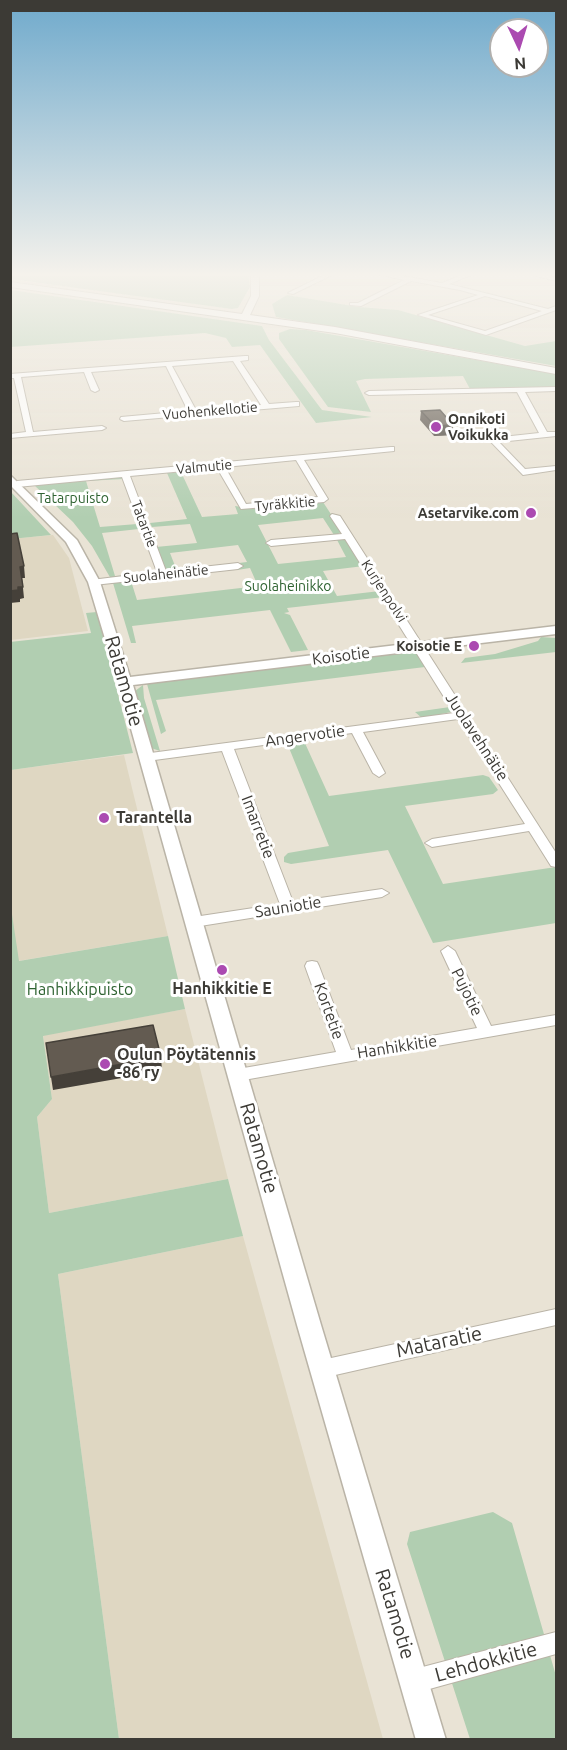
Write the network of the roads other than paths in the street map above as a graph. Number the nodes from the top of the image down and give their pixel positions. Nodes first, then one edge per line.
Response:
1 (468, 355) edge
2 (245, 358) dead end
3 (235, 359) junction
4 (168, 364) junction
5 (87, 370) junction
6 (556, 371) edge
7 (14, 376) edge
8 (556, 388) edge
9 (94, 390) dead end
10 (520, 390) junction
11 (369, 393) dead end
12 (296, 404) dead end
13 (266, 406) junction
14 (193, 413) junction
15 (124, 419) dead end
16 (102, 428) dead end
17 (30, 434) junction
18 (556, 434) edge
19 (544, 435) junction
20 (10, 436) edge
21 (392, 449) dead end
22 (299, 458) junction
23 (220, 465) junction
24 (556, 468) edge
25 (125, 474) junction
26 (14, 481) edge
27 (335, 516) dead end
28 (348, 536) junction
29 (271, 543) dead end
30 (238, 566) dead end
31 (163, 574) junction
32 (94, 582) junction
33 (556, 630) edge
34 (420, 646) junction
35 (125, 682) junction
36 (462, 715) junction
37 (356, 729) junction
38 (228, 747) junction
39 (147, 757) junction
40 (380, 773) dead end
41 (533, 827) junction
42 (432, 843) dead end
43 (556, 863) edge
44 (382, 893) dead end
45 (288, 907) junction
46 (194, 922) junction
47 (448, 951) dead end
48 (312, 966) dead end
49 (556, 1020) edge
50 (487, 1033) junction
51 (345, 1056) junction
52 (238, 1076) junction
53 (556, 1317) edge
54 (322, 1368) junction
55 (556, 1644) edge
56 (415, 1681) junction
57 (431, 1740) edge

1 - 6 main road
2 - 3 street
3 - 4 street
3 - 13 street
4 - 5 street
4 - 14 street
5 - 7 street
5 - 9 street
7 - 17 street
8 - 10 street
10 - 11 street
10 - 19 street
12 - 13 street, Vuohenkellotie
13 - 14 street, Vuohenkellotie
14 - 15 street, Vuohenkellotie
16 - 17 street
17 - 20 street
18 - 19 street
19 - 24 street
21 - 22 street, Valmutie
22 - 23 street, Valmutie
22 - 23 street, Tyräkkitie
23 - 25 street, Valmutie
25 - 26 street, Valmutie
25 - 31 street, Tatartie
26 - 32 street, Ratamotie
27 - 28 street, Kurjenpolvi
28 - 29 street
28 - 34 street, Kurjenpolvi
30 - 31 street, Suolaheinätie
31 - 32 street, Suolaheinätie
32 - 35 street, Ratamotie
33 - 34 street, Koisotie
34 - 35 street, Koisotie
34 - 36 street, Juolavehnätie
35 - 39 street, Ratamotie
36 - 37 street, Angervotie
36 - 41 street, Juolavehnätie
37 - 38 street, Angervotie
37 - 40 street
38 - 39 street, Angervotie
38 - 45 street, Imarretie
39 - 46 street, Ratamotie
41 - 42 street
41 - 43 street, Juolavehnätie
44 - 45 street, Sauniotie
45 - 46 street, Sauniotie
46 - 52 street, Ratamotie
47 - 50 street, Pujotie
48 - 51 street, Kortetie
49 - 50 street, Hanhikkitie
50 - 51 street, Hanhikkitie
51 - 52 street, Hanhikkitie
52 - 54 street, Ratamotie
53 - 54 street, Mataratie
54 - 56 street, Ratamotie
55 - 56 street, Lehdokkitie
56 - 57 street, Ratamotie

